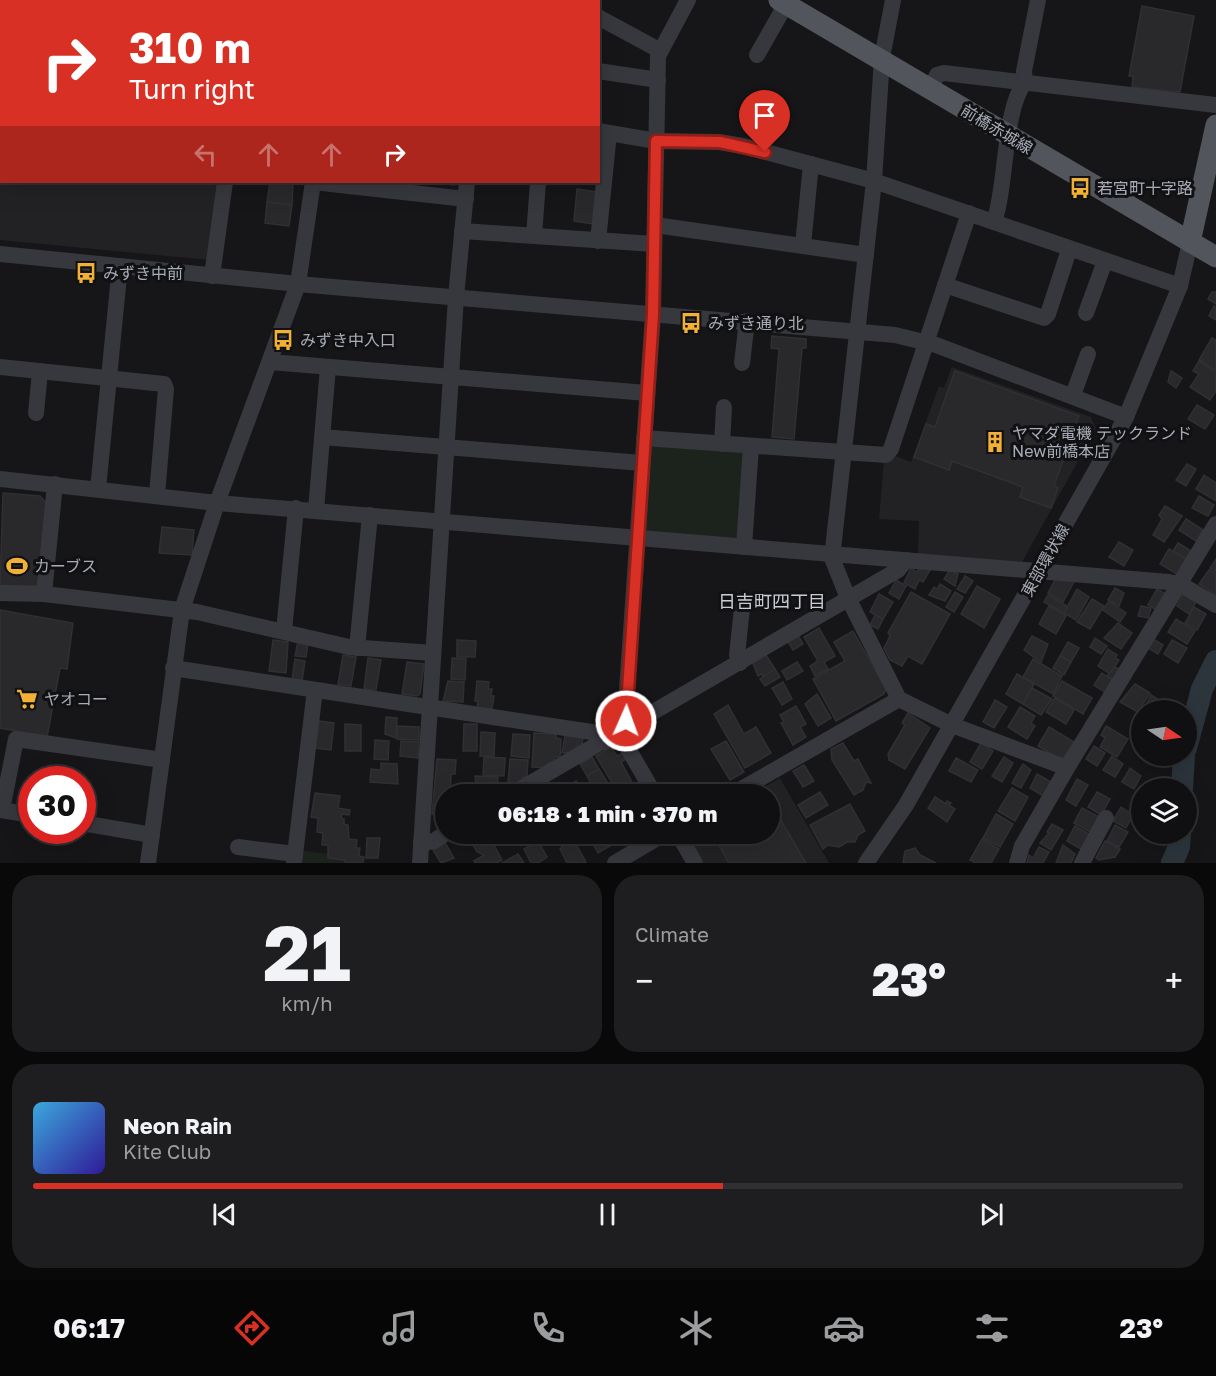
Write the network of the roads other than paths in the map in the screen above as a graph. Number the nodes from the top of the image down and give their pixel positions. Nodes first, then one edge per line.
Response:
1 (688, 0) edge
2 (893, 0) edge
3 (1038, 0) edge
4 (783, 2) edge
5 (600, 18) edge
6 (659, 50) junction
7 (757, 55) dead end
8 (882, 58) junction
9 (600, 71) edge
10 (658, 80) junction
11 (1025, 82) junction
12 (931, 88) junction
13 (1216, 105) edge
14 (1216, 125) edge
15 (604, 132) edge
16 (1009, 137) junction
17 (656, 141) junction
18 (811, 164) junction
19 (874, 182) junction
20 (225, 183) edge
21 (313, 183) edge
22 (335, 183) edge
23 (467, 183) edge
24 (538, 183) edge
25 (400, 186) edge
26 (466, 199) junction
27 (969, 213) junction
28 (994, 222) junction
29 (655, 225) junction
30 (462, 231) junction
31 (534, 236) junction
32 (598, 241) junction
33 (1190, 242) junction
34 (654, 244) junction
35 (803, 245) junction
36 (1070, 250) junction
37 (0, 254) edge
38 (866, 255) junction
39 (1216, 257) edge
40 (1105, 261) junction
41 (120, 266) junction
42 (212, 276) junction
43 (298, 284) junction
44 (945, 285) junction
45 (1180, 286) junction
46 (456, 297) junction
47 (1086, 313) dead end
48 (653, 314) junction
49 (747, 321) junction
50 (858, 330) junction
51 (924, 342) junction
52 (1088, 354) dead end
53 (270, 362) junction
54 (742, 363) dead end
55 (0, 367) edge
56 (328, 367) junction
57 (40, 371) junction
58 (451, 377) junction
59 (109, 378) junction
60 (647, 393) junction
61 (1073, 395) junction
62 (724, 407) dead end
63 (36, 413) dead end
64 (1126, 417) junction
65 (322, 437) junction
66 (644, 438) junction
67 (722, 444) junction
68 (751, 446) junction
69 (446, 448) junction
70 (843, 453) junction
71 (642, 463) junction
72 (0, 479) edge
73 (55, 484) junction
74 (98, 489) junction
75 (157, 495) junction
76 (216, 503) junction
77 (296, 508) junction
78 (316, 510) junction
79 (370, 515) junction
80 (441, 522) junction
81 (1216, 524) edge
82 (637, 537) junction
83 (744, 547) junction
84 (832, 554) junction
85 (906, 560) junction
86 (1038, 572) junction
87 (1180, 584) junction
88 (0, 593) edge
89 (44, 594) junction
90 (848, 598) junction
91 (1216, 605) edge
92 (742, 608) dead end
93 (182, 610) junction
94 (284, 631) junction
95 (357, 648) junction
96 (433, 653) junction
97 (740, 663) junction
98 (173, 668) junction
99 (315, 690) junction
100 (899, 699) junction
101 (429, 707) junction
102 (952, 725) junction
103 (617, 734) junction
104 (162, 760) junction
105 (1067, 768) junction
106 (529, 784) edge
107 (648, 784) edge
108 (750, 784) edge
109 (1, 810) edge
110 (18, 813) edge
111 (1106, 818) dead end
112 (96, 825) edge
113 (152, 835) junction
114 (435, 840) edge
115 (421, 843) junction
116 (647, 844) edge
117 (684, 844) edge
118 (238, 847) dead end
119 (294, 858) edge
120 (148, 863) edge
121 (420, 863) edge
122 (615, 863) edge
123 (695, 863) edge
124 (866, 863) edge
125 (1017, 863) edge
126 (1083, 863) edge

1 - 6 street
2 - 8 street
3 - 11 street
4 - 7 street
4 - 8 main road, 前橋赤城線
5 - 6 street
6 - 10 street
8 - 12 main road, 前橋赤城線
8 - 19 street
9 - 10 street
10 - 17 street
11 - 12 street
11 - 13 street
11 - 16 street
12 - 16 main road, 前橋赤城線
14 - 33 main road
15 - 17 street
15 - 32 street
16 - 28 street
16 - 33 main road, 前橋赤城線
17 - 18 street
17 - 29 street
18 - 19 street
18 - 35 street
19 - 27 street
19 - 38 street
20 - 42 street
21 - 43 street
22 - 25 street
23 - 26 street
24 - 31 street
25 - 26 street
26 - 30 street
27 - 28 street
27 - 44 street
28 - 36 street
29 - 34 street
29 - 35 street
30 - 31 street
30 - 46 street
31 - 32 street
32 - 34 street
33 - 39 main road, 前橋赤城線
33 - 45 street, 東部環状線
34 - 48 street
35 - 38 street
36 - 40 street
36 - 44 street
37 - 41 street
38 - 50 street
40 - 45 street
40 - 47 street
41 - 42 street
41 - 59 street
42 - 43 street
43 - 46 street
43 - 53 street
44 - 51 street
45 - 64 street, 東部環状線
46 - 48 street
46 - 58 street
48 - 49 street
48 - 60 street
49 - 50 street
49 - 54 street
50 - 51 street
50 - 70 street
51 - 61 street
51 - 70 street
52 - 61 street
53 - 56 street
53 - 76 street
55 - 57 street
56 - 58 street
56 - 65 street
57 - 59 street
57 - 63 street
58 - 60 street
58 - 69 street
59 - 74 street
59 - 75 street
60 - 66 street
61 - 64 street
62 - 67 street
64 - 86 street, 東部環状線
65 - 69 street
65 - 78 street
66 - 67 street
66 - 71 street
67 - 68 street
68 - 70 street
68 - 83 street
69 - 71 street
69 - 80 street
70 - 84 street
71 - 82 street
72 - 73 street
73 - 74 street
73 - 89 street
74 - 75 street
75 - 76 street
76 - 77 street
76 - 93 street
77 - 78 street
77 - 94 street
78 - 79 street
79 - 80 street
79 - 95 street
80 - 82 street
80 - 96 street
81 - 87 street
82 - 83 street
82 - 103 street
83 - 84 street
84 - 85 street
84 - 90 street
85 - 86 street
85 - 90 street
86 - 87 street
86 - 102 street, 東部環状線
87 - 91 street
87 - 105 street
88 - 89 street
89 - 93 street
90 - 97 street
90 - 100 street
92 - 97 street
93 - 94 street
93 - 98 street
94 - 95 street
95 - 96 street
96 - 101 street
97 - 103 street
98 - 99 street
98 - 104 street
99 - 101 street
99 - 119 street
100 - 102 street
100 - 108 street
101 - 103 street
101 - 115 street
102 - 105 street
102 - 124 street, 東部環状線
103 - 106 street
103 - 107 street
104 - 109 street
104 - 113 street
105 - 125 street
109 - 110 street
111 - 126 street
112 - 113 street
113 - 120 street
114 - 115 street
115 - 121 street
116 - 122 street
117 - 123 street
118 - 119 street

